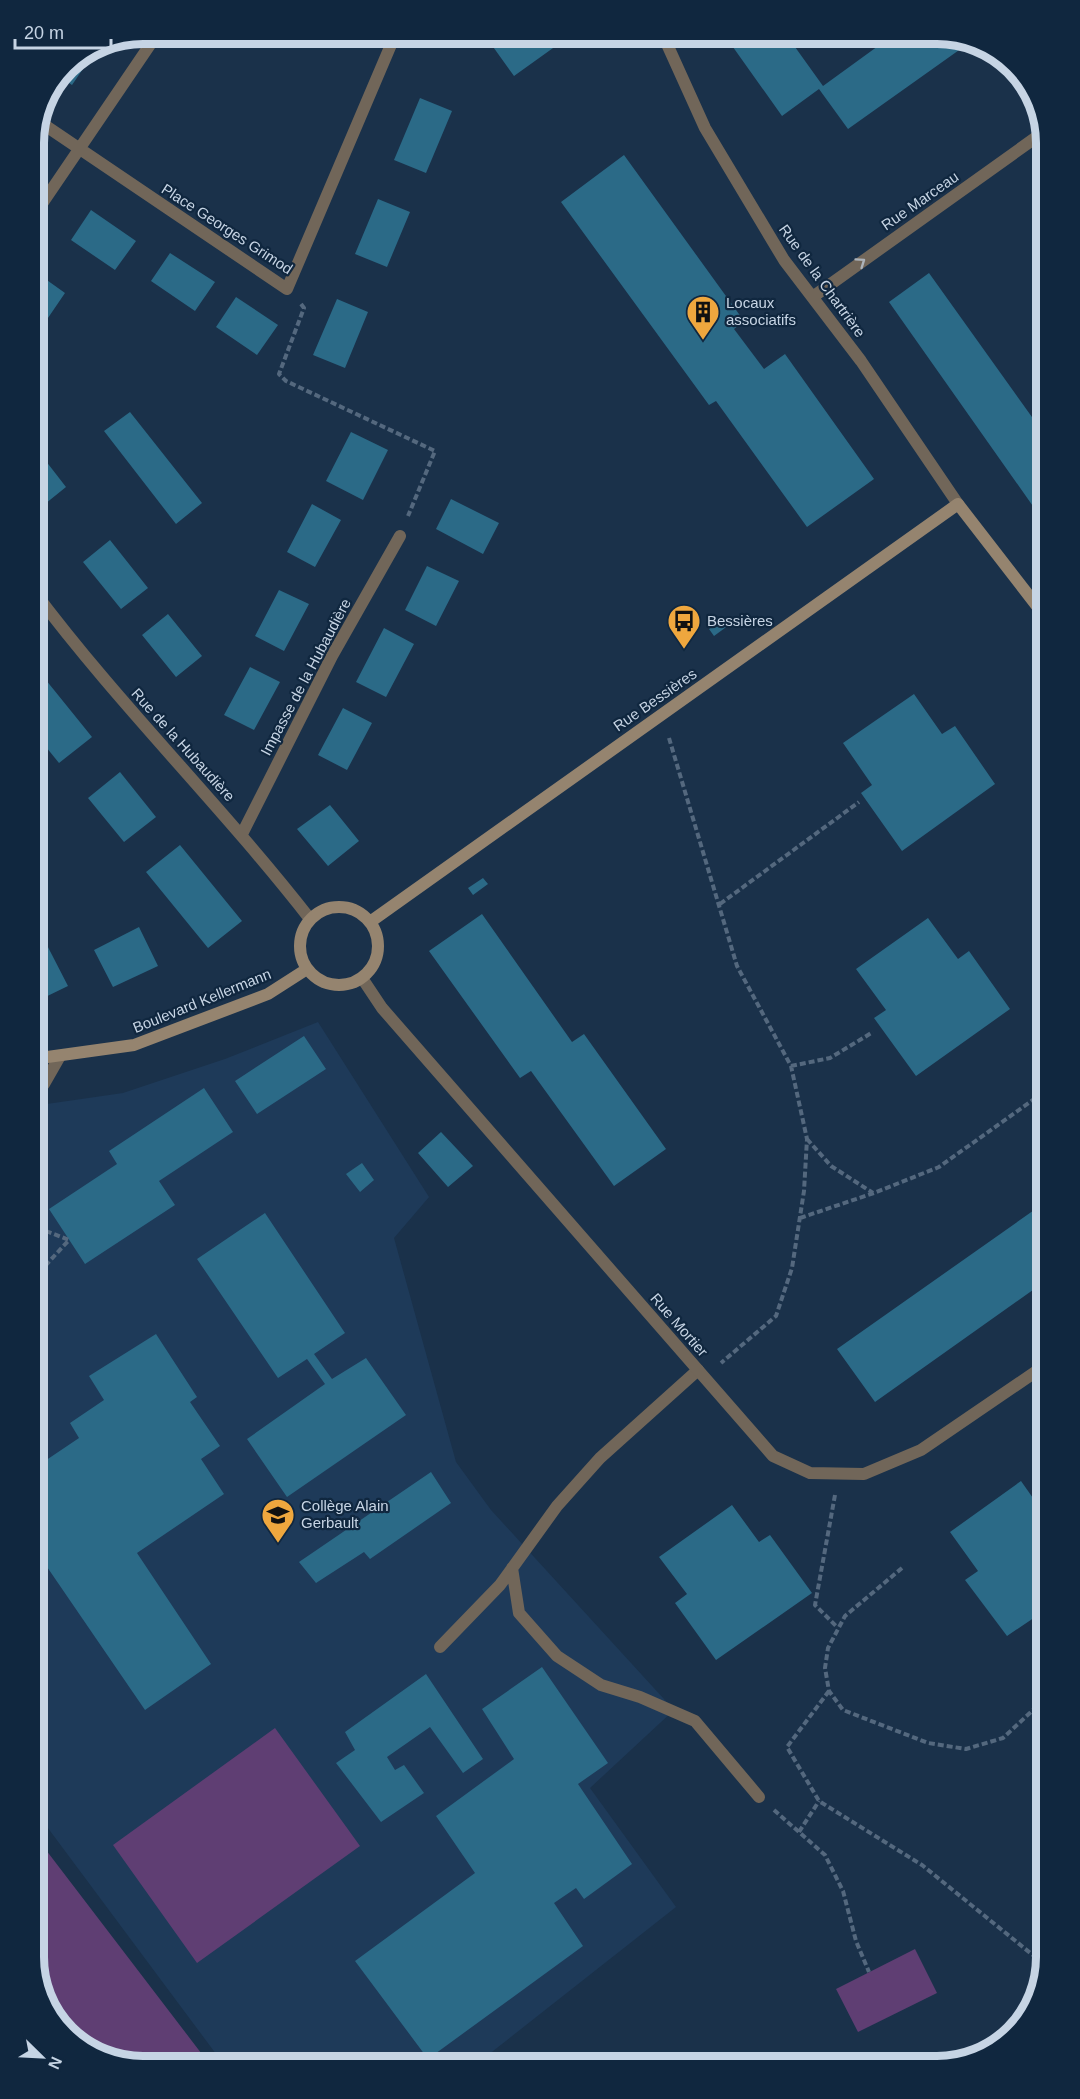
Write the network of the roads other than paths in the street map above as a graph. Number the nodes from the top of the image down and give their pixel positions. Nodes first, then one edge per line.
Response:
1 (151, 44) edge
2 (391, 44) edge
3 (667, 44) edge
4 (46, 126) edge
5 (1036, 138) edge
6 (79, 149) junction
7 (44, 201) edge
8 (814, 296) junction
9 (958, 504) junction
10 (400, 536) road end
11 (44, 605) edge
12 (1036, 605) edge
13 (242, 834) junction
14 (310, 919) junction
15 (370, 922) junction
16 (307, 969) junction
17 (362, 978) junction
18 (60, 1056) junction
19 (44, 1058) edge
20 (44, 1085) edge
21 (1036, 1372) edge
22 (701, 1374) junction
23 (512, 1568) junction
24 (440, 1647) dead end
25 (759, 1797) road end

1 - 6 street
2 - 6 street, Place Georges Grimod
3 - 8 street, Rue de la Chartrière
4 - 6 street, Place Georges Grimod
8 -> 5 street, Rue Marceau
6 - 7 street
8 - 9 street, Rue de la Chartrière
9 - 12 street
9 - 15 street, Rue Bessières
10 - 13 street, Impasse de la Hubaudière
11 - 13 street, Rue de la Hubaudière
13 - 14 street, Rue de la Hubaudière
14 - 15 street
14 - 16 street
15 - 17 street
16 - 17 street
16 - 18 street, Boulevard Kellermann
17 - 22 street, Rue Mortier
18 - 19 street, Boulevard Kellermann
18 - 20 street
21 - 22 street, Rue Mortier
22 - 23 street
23 - 24 street
23 - 25 street

